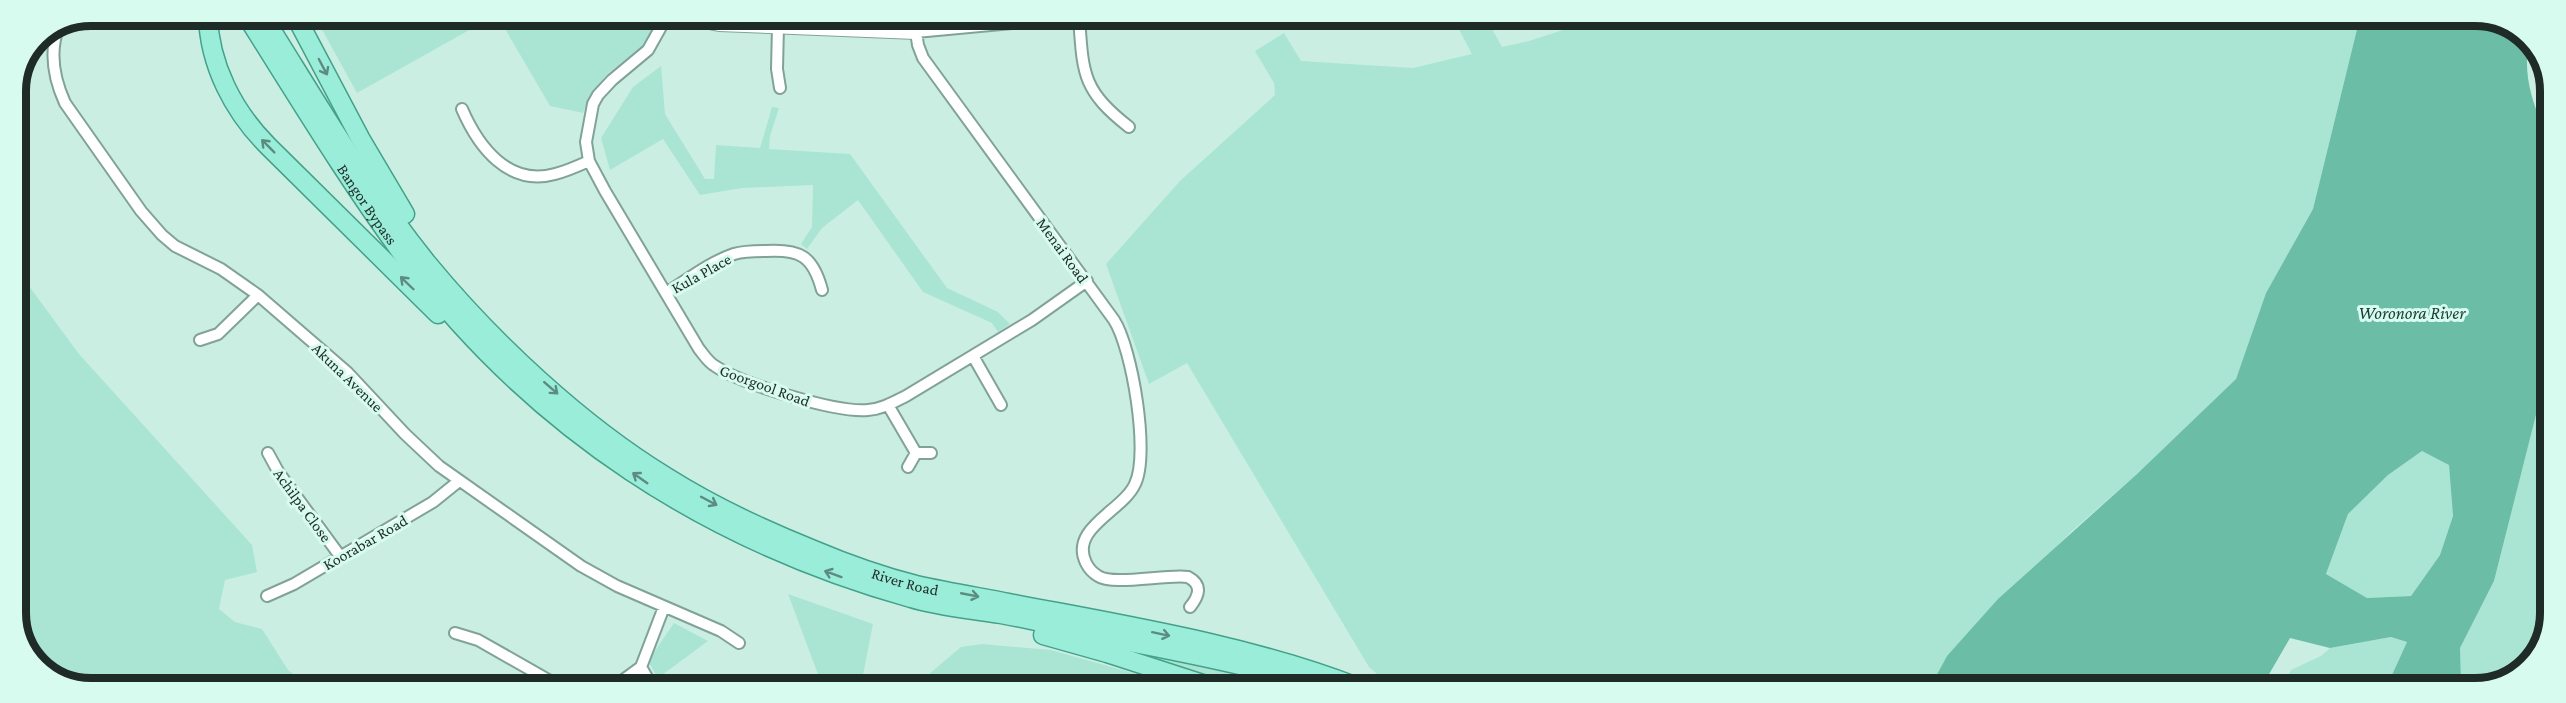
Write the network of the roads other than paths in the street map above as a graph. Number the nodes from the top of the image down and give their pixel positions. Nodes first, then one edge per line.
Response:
1 (210, 26) edge
2 (253, 26) edge
3 (269, 26) edge
4 (301, 26) edge
5 (661, 26) edge
6 (778, 26) joint
7 (979, 26) edge
8 (1084, 26) edge
9 (916, 32) junction
10 (56, 35) edge
11 (780, 88) dead end
12 (462, 109) dead end
13 (1129, 127) dead end
14 (589, 161) junction
15 (1087, 282) junction
16 (822, 290) dead end
17 (666, 293) junction
18 (258, 295) junction
19 (200, 340) dead end
20 (507, 349) junction
21 (973, 356) junction
22 (512, 378) junction
23 (888, 405) junction
24 (1002, 405) dead end
25 (268, 453) dead end
26 (916, 453) junction
27 (931, 453) dead end
28 (908, 467) dead end
29 (459, 481) junction
30 (340, 556) junction
31 (267, 596) dead end
32 (664, 607) junction
33 (1190, 607) dead end
34 (962, 609) junction
35 (455, 633) dead end
36 (739, 643) dead end
37 (641, 667) junction
38 (545, 678) edge
39 (626, 678) edge
40 (647, 678) edge
41 (1184, 678) edge
42 (1290, 678) edge
43 (1328, 678) edge

22 -> 1 main road
2 - 22 main road, Bangor Bypass
3 - 20 main road, Bangor Bypass
4 -> 20 main road
5 - 14 street, Goorgool Road
6 - 9 street
6 - 11 street
7 - 9 street
8 - 13 street
9 - 15 street, Menai Road
10 - 18 street, Akuna Avenue
12 - 14 street
14 - 17 street, Goorgool Road
15 - 21 street, Goorgool Road
15 - 33 street, Menai Road
16 - 17 street, Kula Place
17 - 23 street, Goorgool Road
18 - 19 street
18 - 29 street, Akuna Avenue
20 -> 43 main road, River Road
21 - 23 street, Goorgool Road
21 - 24 street
34 -> 22 main road, River Road
23 - 26 street
25 - 30 street, Achilpa Close
26 - 27 street
26 - 28 street
29 - 30 street, Koorabar Road
29 - 32 street, Akuna Avenue
30 - 31 street, Koorabar Road
32 - 36 street, Akuna Avenue
32 - 37 street
34 - 41 main road
34 - 42 main road, River Road
35 - 38 street
37 - 39 street
37 - 40 street

